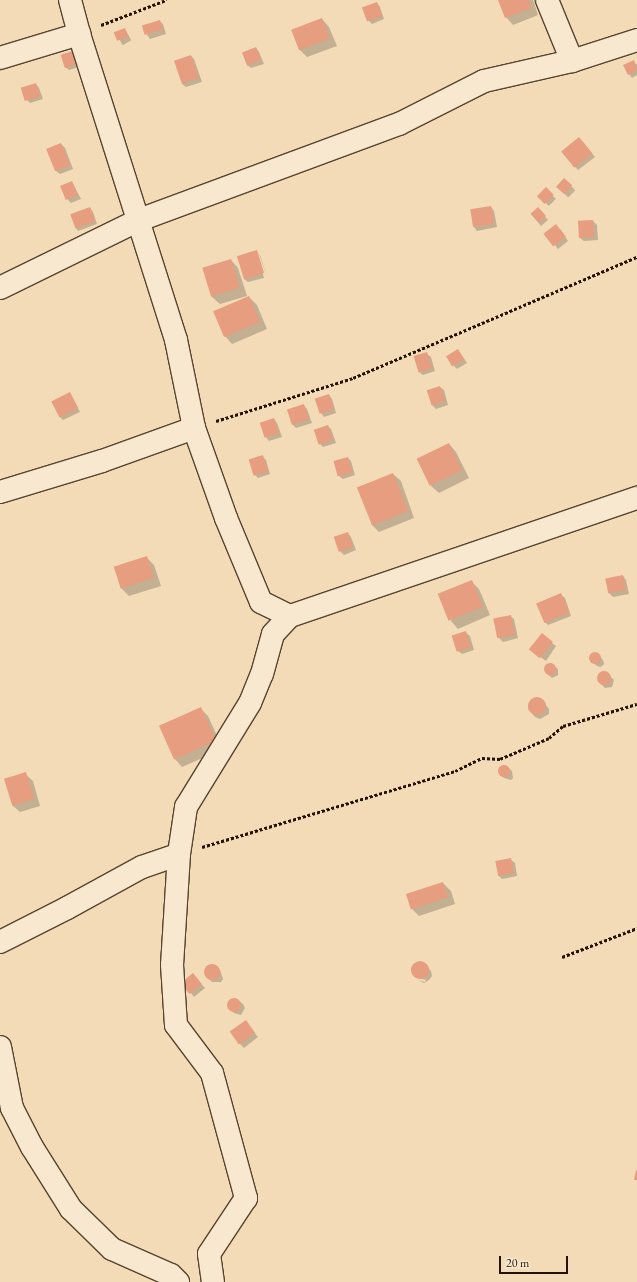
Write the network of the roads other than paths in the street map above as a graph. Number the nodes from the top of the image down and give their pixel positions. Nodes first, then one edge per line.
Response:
1 (70, 0) edge
2 (547, 0) edge
3 (79, 34) junction
4 (637, 40) edge
5 (0, 58) edge
6 (572, 61) junction
7 (139, 220) junction
8 (0, 288) edge
9 (194, 428) junction
10 (0, 492) edge
11 (637, 498) edge
12 (290, 616) junction
13 (179, 854) junction
14 (0, 942) edge
15 (0, 1047) edge
16 (178, 1282) edge
17 (214, 1282) edge

1 - 3 street
2 - 6 street
3 - 5 street
3 - 7 street
4 - 6 street
6 - 7 street
7 - 8 street
7 - 9 street
9 - 10 street
9 - 12 street
11 - 12 street
12 - 13 street
13 - 14 street
13 - 17 street
15 - 16 street

